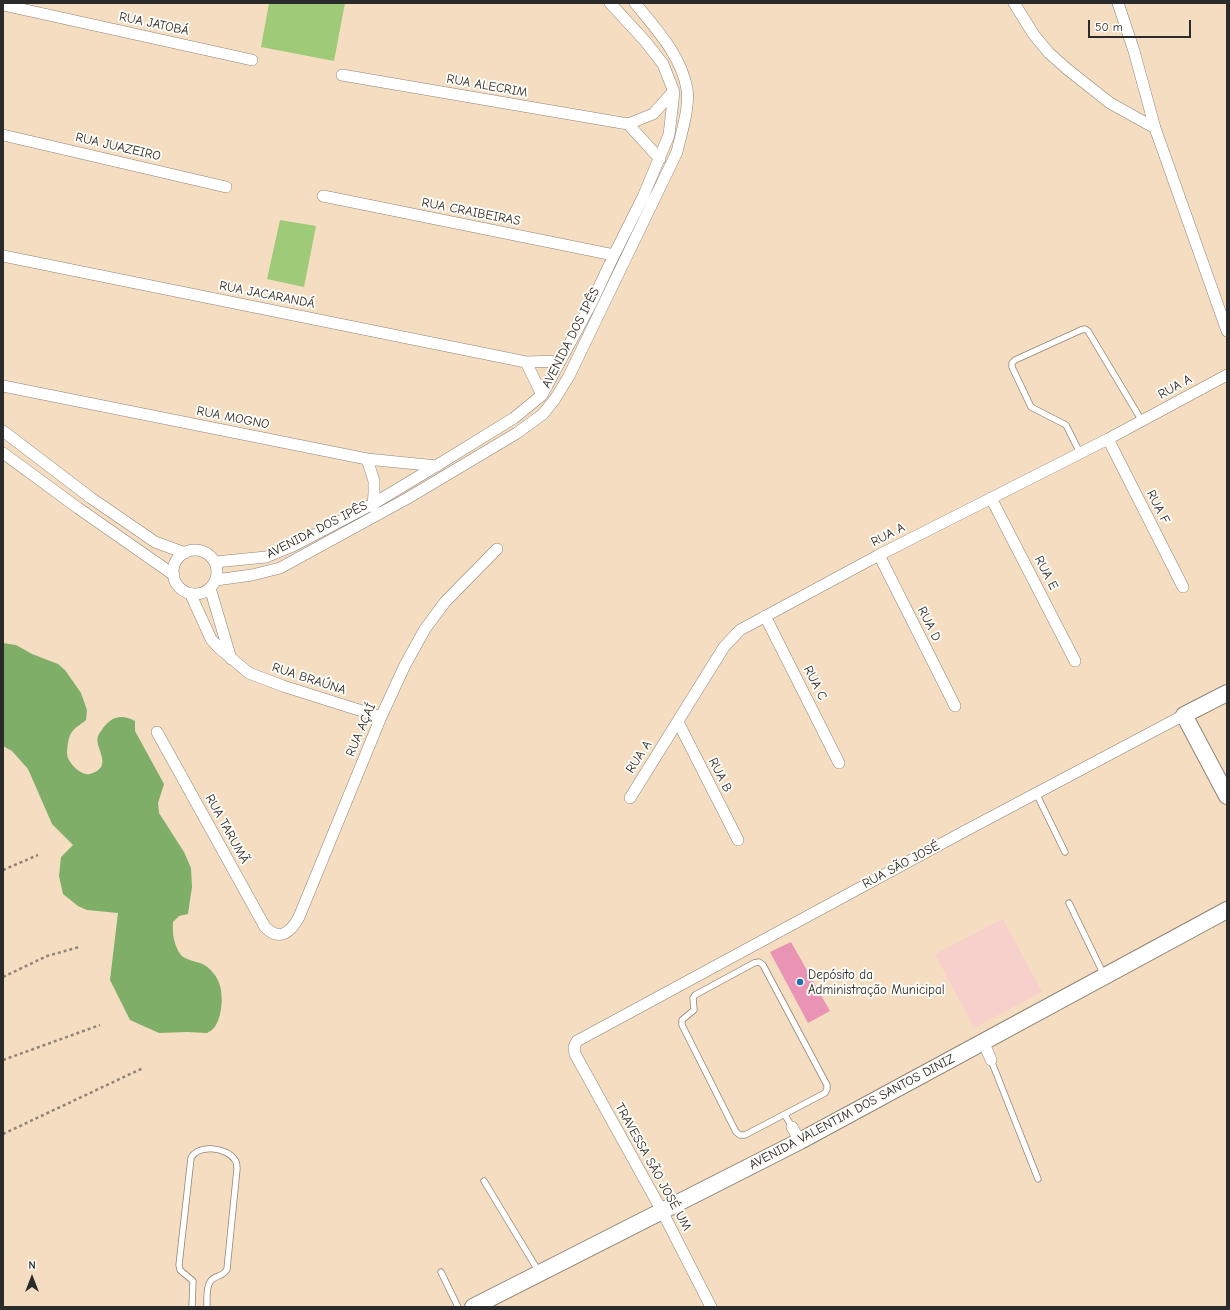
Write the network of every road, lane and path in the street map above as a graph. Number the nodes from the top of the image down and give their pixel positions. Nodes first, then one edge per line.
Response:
1 (610, 3) edge
2 (635, 3) edge
3 (1014, 3) edge
4 (1118, 3) edge
5 (3, 5) edge
6 (252, 60) dead end
7 (342, 75) dead end
8 (674, 92) junction
9 (628, 124) junction
10 (1155, 128) junction
11 (3, 135) edge
12 (660, 159) junction
13 (226, 187) dead end
14 (323, 196) dead end
15 (614, 255) junction
16 (3, 256) edge
17 (1227, 331) edge
18 (560, 361) junction
19 (526, 362) junction
20 (1227, 375) edge
21 (5, 389) edge
22 (542, 395) junction
23 (1142, 421) junction
24 (3, 431) edge
25 (1108, 439) junction
26 (3, 453) edge
27 (1080, 453) junction
28 (367, 459) junction
29 (436, 466) junction
30 (452, 472) junction
31 (991, 498) junction
32 (372, 504) junction
33 (374, 516) junction
34 (497, 549) dead end
35 (185, 553) junction
36 (879, 555) junction
37 (215, 562) junction
38 (174, 575) junction
39 (213, 584) junction
40 (1183, 587) dead end
41 (190, 593) junction
42 (765, 616) junction
43 (231, 659) junction
44 (1075, 661) dead end
45 (1227, 693) edge
46 (955, 706) dead end
47 (1184, 716) junction
48 (381, 717) junction
49 (678, 722) junction
50 (157, 732) dead end
51 (839, 763) dead end
52 (1036, 794) junction
53 (1227, 796) edge
54 (630, 798) dead end
55 (738, 840) dead end
56 (1065, 852) dead end
57 (38, 855) dead end
58 (3, 870) edge
59 (1069, 903) dead end
60 (1227, 910) edge
61 (277, 935) joint
62 (79, 947) dead end
63 (3, 976) edge
64 (1105, 977) junction
65 (100, 1026) dead end
66 (577, 1041) joint
67 (983, 1041) junction
68 (3, 1060) edge
69 (991, 1060) joint
70 (143, 1068) dead end
71 (785, 1115) junction
72 (792, 1127) joint
73 (3, 1134) edge
74 (800, 1141) junction
75 (1038, 1179) dead end
76 (484, 1181) dead end
77 (662, 1211) junction
78 (441, 1272) dead end
79 (540, 1274) junction
80 (192, 1307) edge
81 (207, 1307) edge
82 (458, 1307) edge
83 (474, 1307) edge
84 (710, 1307) edge

1 - 8 street, AVENIDA DOS IPÊS
2 - 30 street, AVENIDA DOS IPÊS
3 - 10 street
4 - 10 street
5 - 6 street, RUA JATOBÁ
7 - 9 street, RUA ALECRIM
8 - 9 street
8 - 12 street, AVENIDA DOS IPÊS
9 - 12 street
10 - 17 street
11 - 13 street, RUA JUAZEIRO
12 - 15 street, AVENIDA DOS IPÊS
14 - 15 street, RUA CRAIBEIRAS
15 - 18 street, AVENIDA DOS IPÊS
16 - 19 street, RUA JACARANDÁ
18 - 19 street, RUA JACARANDÁ
18 - 22 street, AVENIDA DOS IPÊS
19 - 22 street
20 - 23 street, RUA A
21 - 28 street, RUA MOGNO
22 - 29 street, AVENIDA DOS IPÊS
23 - 25 street, RUA A
23 - 27 lane
24 - 35 street
25 - 27 street, RUA A
25 - 40 street, RUA F
26 - 38 street
27 - 31 street, RUA A
28 - 29 street, RUA MOGNO
28 - 32 street
29 - 30 street, RUA MOGNO
29 - 32 street, AVENIDA DOS IPÊS
30 - 33 street, AVENIDA DOS IPÊS
31 - 36 street, RUA A
31 - 44 street, RUA E
32 - 33 street
32 - 37 street, AVENIDA DOS IPÊS
33 - 39 street, AVENIDA DOS IPÊS
34 - 48 street, RUA AÇAÍ
35 - 37 street
35 - 38 street
36 - 42 street, RUA A
36 - 46 street, RUA D
37 - 39 street
38 - 41 street
39 - 41 street, AVENIDA DOS IPÊS
39 - 43 street
41 - 43 street, RUA BRAÚNA
42 - 49 street, RUA A
42 - 51 street, RUA C
43 - 48 street, RUA BRAÚNA
45 - 47 street, RUA SÃO JOSÉ
47 - 52 street, RUA SÃO JOSÉ
47 - 53 street
48 - 61 street, RUA AÇAÍ
49 - 54 street, RUA A
49 - 55 street, RUA B
50 - 61 street, RUA TARUMÃ
52 - 56 lane
52 - 66 street, RUA SÃO JOSÉ
57 - 58 path
59 - 64 lane
60 - 64 street, AVENIDA VALENTIM DOS SANTOS DINIZ
62 - 63 path
64 - 67 street, AVENIDA VALENTIM DOS SANTOS DINIZ
65 - 68 path
66 - 77 street, TRAVESSA SÃO JOSÉ UM
67 - 69 street
67 - 74 street, AVENIDA VALENTIM DOS SANTOS DINIZ
69 - 75 lane
70 - 73 path
71 - 71 lane
71 - 72 lane
72 - 74 street
74 - 77 street, AVENIDA VALENTIM DOS SANTOS DINIZ
76 - 79 lane
77 - 79 street, AVENIDA VALENTIM DOS SANTOS DINIZ
77 - 84 street, TRAVESSA SÃO JOSÉ UM
78 - 82 lane
79 - 83 street, AVENIDA VALENTIM DOS SANTOS DINIZ
80 - 81 lane

